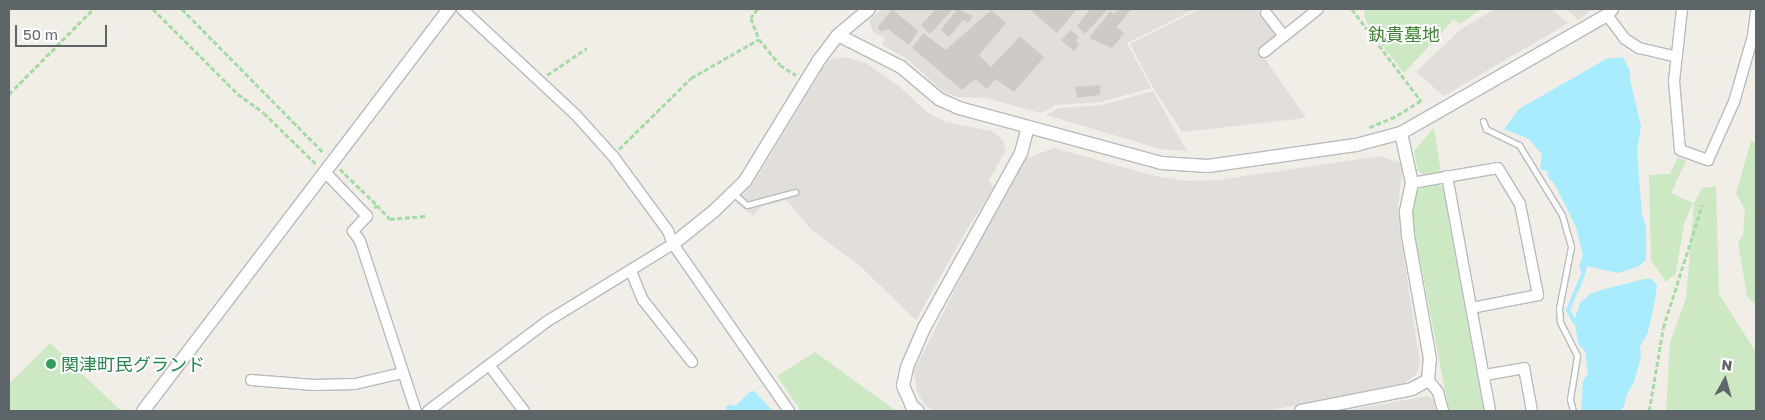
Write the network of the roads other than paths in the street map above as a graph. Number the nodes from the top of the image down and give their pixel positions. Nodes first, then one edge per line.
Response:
1 (449, 9) edge
2 (462, 9) edge
3 (869, 9) edge
4 (1318, 9) edge
5 (1682, 9) edge
6 (1609, 12) edge
7 (1266, 13) dead end
8 (1756, 13) edge
9 (838, 35) junction
10 (1284, 36) junction
11 (1264, 52) dead end
12 (1677, 57) junction
13 (1483, 121) dead end
14 (1028, 127) junction
15 (1401, 133) junction
16 (325, 172) junction
17 (1447, 176) junction
18 (1412, 183) junction
19 (795, 192) dead end
20 (733, 193) junction
21 (673, 244) junction
22 (631, 271) junction
23 (1472, 308) junction
24 (692, 362) dead end
25 (489, 365) junction
26 (402, 373) junction
27 (1485, 375) junction
28 (251, 380) dead end
29 (1428, 380) junction
30 (143, 411) edge
31 (416, 411) edge
32 (429, 411) edge
33 (524, 411) edge
34 (789, 411) edge
35 (918, 411) edge
36 (1301, 411) edge
37 (1443, 411) edge
38 (1490, 411) edge
39 (1532, 411) edge
40 (1572, 411) edge

1 - 16 street
2 - 21 street
3 - 9 street
4 - 10 street
5 - 12 street
6 - 12 street
6 - 15 street
7 - 10 street
8 - 12 street
9 - 14 street
9 - 20 street
10 - 11 street
13 - 40 lane
14 - 15 street
14 - 35 street
15 - 18 street
16 - 26 street
16 - 30 street
17 - 18 street
17 - 23 street
17 - 23 street
18 - 29 street
19 - 20 lane
20 - 21 street
21 - 22 street
21 - 34 street
22 - 24 street
22 - 25 street
23 - 27 street
25 - 32 street
25 - 33 street
26 - 28 street
26 - 31 street
27 - 38 street
27 - 39 street
29 - 36 street
29 - 37 street

